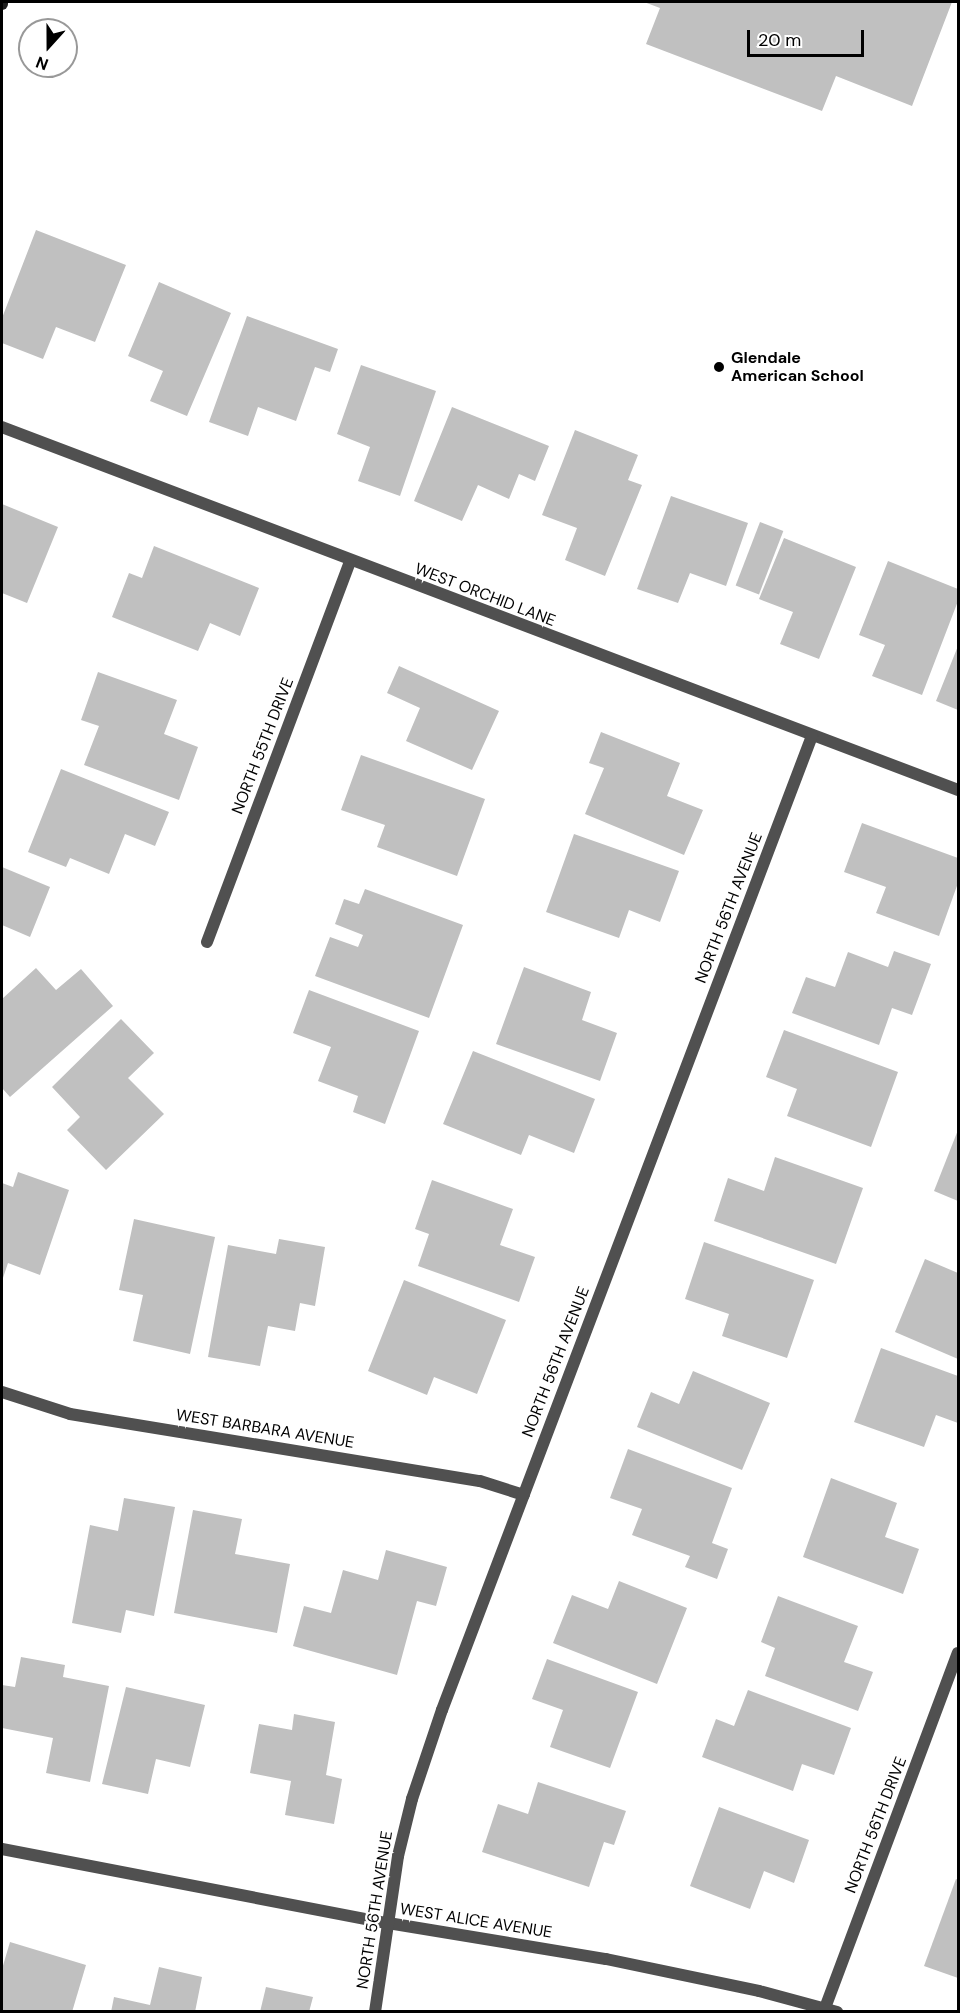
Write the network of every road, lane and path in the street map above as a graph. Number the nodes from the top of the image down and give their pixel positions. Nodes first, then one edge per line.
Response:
1 (2, 427) edge
2 (350, 561) junction
3 (812, 736) junction
4 (958, 790) edge
5 (207, 942) dead end
6 (2, 1392) edge
7 (524, 1495) junction
8 (958, 1653) edge
9 (2, 1849) edge
10 (388, 1923) junction
11 (825, 2008) junction
12 (375, 2012) edge
13 (837, 2012) edge

1 - 2 street, WEST ORCHID LANE
2 - 3 street, WEST ORCHID LANE
2 - 5 street, NORTH 55TH DRIVE
3 - 4 street, WEST ORCHID LANE
3 - 7 street, NORTH 56TH AVENUE
6 - 7 street, WEST BARBARA AVENUE
7 - 10 street, NORTH 56TH AVENUE
8 - 11 street, NORTH 56TH DRIVE
9 - 10 street, WEST ALICE AVENUE
10 - 11 street, WEST ALICE AVENUE
10 - 12 street, NORTH 56TH AVENUE
11 - 13 street, WEST ALICE AVENUE

